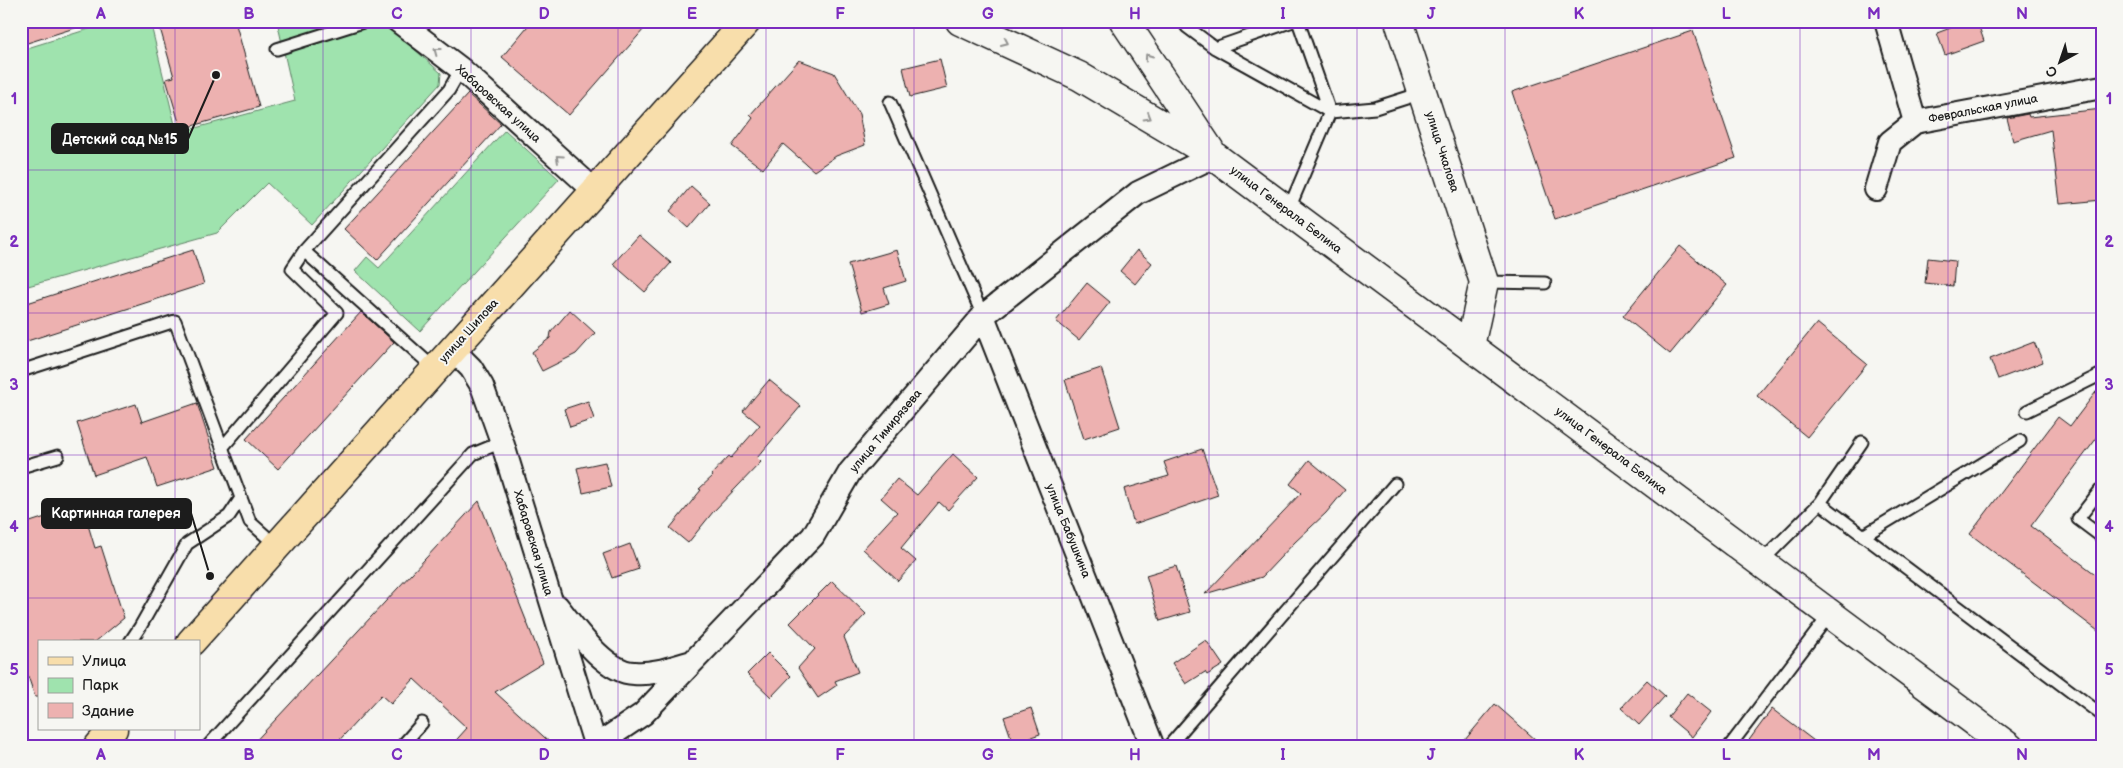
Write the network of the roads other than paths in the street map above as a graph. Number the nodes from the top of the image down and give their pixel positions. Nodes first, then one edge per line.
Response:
1 (366, 21) edge
2 (398, 21) edge
3 (747, 21) edge
4 (960, 21) edge
5 (1124, 21) edge
6 (1183, 21) edge
7 (1294, 21) edge
8 (1298, 21) edge
9 (1400, 21) edge
10 (1886, 21) edge
11 (1215, 48) junction
12 (277, 49) dead end
13 (461, 69) junction
14 (2102, 87) edge
15 (1423, 93) junction
16 (890, 102) dead end
17 (1330, 112) junction
18 (1915, 122) junction
19 (1214, 156) junction
20 (1876, 189) dead end
21 (595, 191) junction
22 (1288, 211) junction
23 (304, 251) junction
24 (1484, 282) junction
25 (1545, 283) dead end
26 (984, 316) junction
27 (1470, 346) junction
28 (444, 359) junction
29 (21, 371) edge
30 (2102, 374) edge
31 (2027, 410) dead end
32 (2020, 441) dead end
33 (502, 442) junction
34 (1862, 442) dead end
35 (222, 448) junction
36 (58, 456) dead end
37 (21, 467) edge
38 (1395, 484) dead end
39 (2102, 488) edge
40 (241, 498) junction
41 (1820, 503) junction
42 (1863, 536) junction
43 (2102, 537) edge
44 (277, 546) junction
45 (1761, 562) junction
46 (550, 599) junction
47 (1830, 614) junction
48 (131, 640) edge
49 (193, 640) edge
50 (692, 662) junction
51 (2102, 715) edge
52 (422, 723) dead end
53 (112, 730) edge
54 (595, 746) edge
55 (98, 747) edge
56 (207, 747) edge
57 (401, 747) edge
58 (1154, 747) edge
59 (1168, 747) edge
60 (1729, 747) edge
61 (2009, 747) edge

1 - 12 lane
13 -> 2 street, Хабаровская улица
3 - 21 main road, улица Шилова
4 -> 19 main road
19 -> 5 main road
6 - 11 lane
7 - 11 lane
8 - 17 lane
9 - 15 main road, улица Чкалова
10 - 18 street
11 - 17 lane
21 -> 13 street, Хабаровская улица
13 - 23 lane
14 - 18 street, Февральская улица
15 - 17 lane
15 - 24 main road, улица Чкалова
16 - 26 lane
17 - 22 lane
18 - 20 street, Февральская улица
19 - 22 main road, улица Генерала Белика
19 - 26 street, улица Тимирязева
21 - 28 main road, улица Шилова
22 - 27 main road, улица Генерала Белика
23 - 28 lane
23 - 35 lane
24 - 25 lane
24 - 27 main road
26 - 50 street, улица Тимирязева
26 - 58 street, улица Бабушкина
27 - 45 main road, улица Генерала Белика
28 - 33 street, Хабаровская улица
28 - 44 main road, улица Шилова
29 - 35 lane
30 - 31 lane
32 - 42 lane
33 - 46 street, Хабаровская улица
33 - 56 lane
34 - 41 lane
35 - 40 lane
36 - 37 lane
38 - 59 lane
39 - 43 lane
40 - 44 lane
40 - 48 lane
41 - 42 lane
41 - 45 lane
42 - 51 lane
44 - 49 main road, улица Шилова
45 - 47 main road, улица Генерала Белика
46 - 50 street
46 - 54 street, Хабаровская улица
47 - 60 lane
47 - 61 main road, улица Генерала Белика
50 - 54 street, улица Тимирязева
52 - 57 lane
53 - 55 main road

